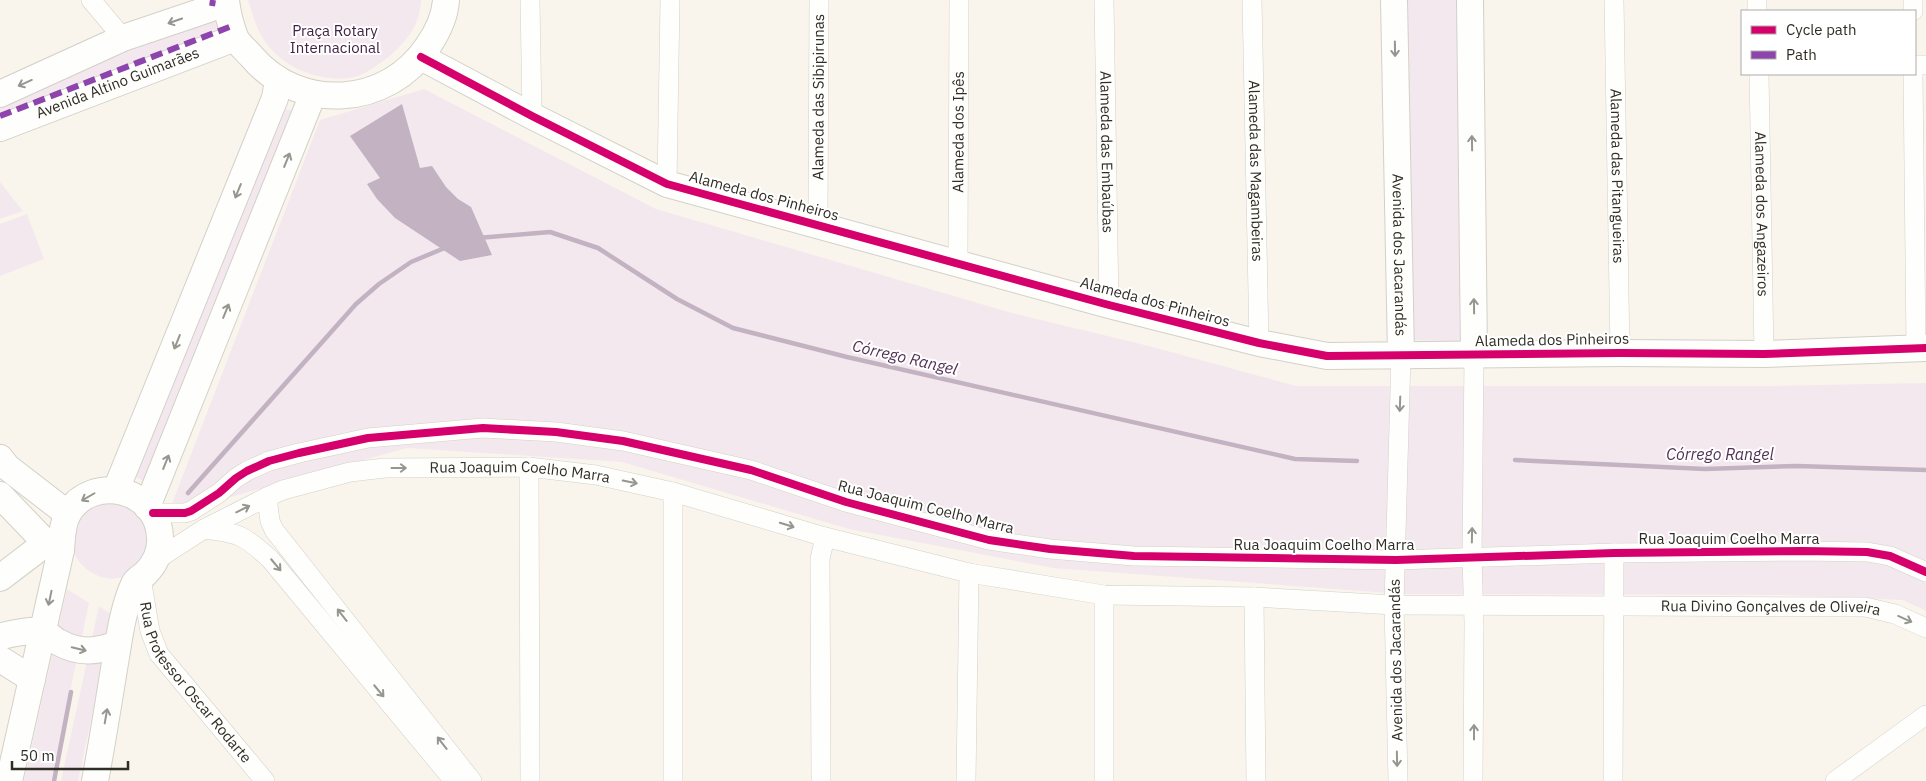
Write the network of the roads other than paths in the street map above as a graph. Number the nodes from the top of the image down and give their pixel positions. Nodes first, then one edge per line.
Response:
1 (91, 0) edge
2 (446, 0) edge
3 (530, 0) edge
4 (670, 0) edge
5 (819, 0) edge
6 (959, 0) edge
7 (1104, 0) edge
8 (1252, 0) edge
9 (1394, 0) edge
10 (1470, 0) edge
11 (1614, 0) edge
12 (217, 1) edge
13 (234, 32) junction
14 (123, 38) junction
15 (421, 57) junction
16 (1759, 75) edge
17 (1913, 75) edge
18 (278, 80) junction
19 (0, 94) edge
20 (313, 94) junction
21 (0, 116) edge
22 (532, 116) junction
23 (0, 128) edge
24 (667, 184) junction
25 (1920, 204) edge
26 (818, 226) junction
27 (958, 263) junction
28 (1108, 305) junction
29 (1259, 343) junction
30 (1921, 348) edge
31 (1620, 352) junction
32 (1474, 354) junction
33 (1764, 354) junction
34 (1401, 355) junction
35 (336, 445) junction
36 (2, 465) edge
37 (530, 467) junction
38 (339, 475) junction
39 (116, 490) junction
40 (673, 492) junction
41 (0, 495) edge
42 (267, 497) junction
43 (150, 510) junction
44 (68, 514) junction
45 (204, 530) junction
46 (825, 537) junction
47 (53, 546) junction
48 (1614, 553) junction
49 (1472, 558) junction
50 (1396, 560) junction
51 (148, 569) junction
52 (1926, 572) edge
53 (969, 573) junction
54 (0, 578) edge
55 (1104, 595) junction
56 (1254, 597) junction
57 (1394, 605) junction
58 (1473, 605) junction
59 (1613, 605) junction
60 (1926, 628) edge
61 (43, 631) junction
62 (0, 637) edge
63 (118, 644) junction
64 (0, 659) edge
65 (32, 679) junction
66 (1926, 715) edge
67 (10, 781) edge
68 (95, 781) edge
69 (264, 781) edge
70 (454, 781) edge
71 (472, 781) edge
72 (530, 781) edge
73 (673, 781) edge
74 (821, 781) edge
75 (966, 781) edge
76 (1104, 781) edge
77 (1256, 781) edge
78 (1398, 781) edge
79 (1473, 781) edge
80 (1613, 781) edge
81 (1835, 781) edge

1 - 14 street
2 - 15 street
3 - 22 street
4 - 24 street
5 - 26 street, Alameda das Sibipirunas
6 - 27 street, Alameda dos Ipês
7 - 28 street, Alameda das Embaúbas
8 - 29 street, Alameda das Magambeiras
9 -> 34 street, Avenida dos Jacarandás
32 -> 10 street
11 - 31 street, Alameda das Pitangueiras
12 - 13 street
12 -> 14 street
13 - 18 street
13 - 21 street
13 - 23 street, Avenida Altino Guimarães
14 -> 19 street
15 - 20 street
15 - 22 street, Alameda dos Pinheiros
16 - 33 street, Alameda dos Angazeiros
17 - 25 street
18 - 20 street
18 -> 39 street
43 -> 20 street
22 - 24 street, Alameda dos Pinheiros
24 - 26 street, Alameda dos Pinheiros
25 - 30 street
26 - 27 street, Alameda dos Pinheiros
27 - 28 street, Alameda dos Pinheiros
28 - 29 street, Alameda dos Pinheiros
29 - 34 street, Alameda dos Pinheiros
30 - 33 street, Alameda dos Pinheiros
31 - 32 street, Alameda dos Pinheiros
31 - 33 street, Alameda dos Pinheiros
32 - 34 street, Alameda dos Pinheiros
49 -> 32 street
34 -> 50 street, Avenida dos Jacarandás
35 - 38 street
35 - 43 street, Rua Joaquim Coelho Marra
35 - 50 street, Rua Joaquim Coelho Marra
36 - 44 street
38 -> 37 street, Rua Joaquim Coelho Marra
37 -> 40 street, Rua Joaquim Coelho Marra
37 - 72 street
38 - 42 street, Rua Joaquim Coelho Marra
39 - 43 street
39 -> 44 street
40 -> 46 street, Rua Joaquim Coelho Marra
40 - 73 street
41 - 47 street
45 -> 42 street, Rua Joaquim Coelho Marra
71 -> 42 street
43 - 51 street
44 - 47 street
45 - 51 street, Rua Joaquim Coelho Marra
45 -> 70 street
46 - 53 street, Rua Joaquim Coelho Marra
46 - 74 street
47 - 54 street
47 -> 61 street
48 - 49 street, Rua Joaquim Coelho Marra
48 - 52 street, Rua Joaquim Coelho Marra
48 - 59 street
49 - 50 street, Rua Joaquim Coelho Marra
49 - 58 street
50 - 57 street, Avenida dos Jacarandás
51 - 63 street
51 - 69 street, Rua Professor Oscar Rodarte
53 - 55 street, Rua Joaquim Coelho Marra
53 - 75 street
55 - 56 street, Rua Joaquim Coelho Marra
55 - 76 street
56 - 57 street, Rua Joaquim Coelho Marra
56 - 77 street
57 - 58 street, Rua Joaquim Coelho Marra
57 -> 78 street, Avenida dos Jacarandás
58 - 59 street, Rua Joaquim Coelho Marra
79 -> 58 street
59 -> 60 street, Rua Divino Gonçalves de Oliveira
59 - 80 street
61 - 62 street
61 -> 63 street
61 - 65 street
68 -> 63 street
64 - 65 street
65 - 67 street
66 - 81 street

